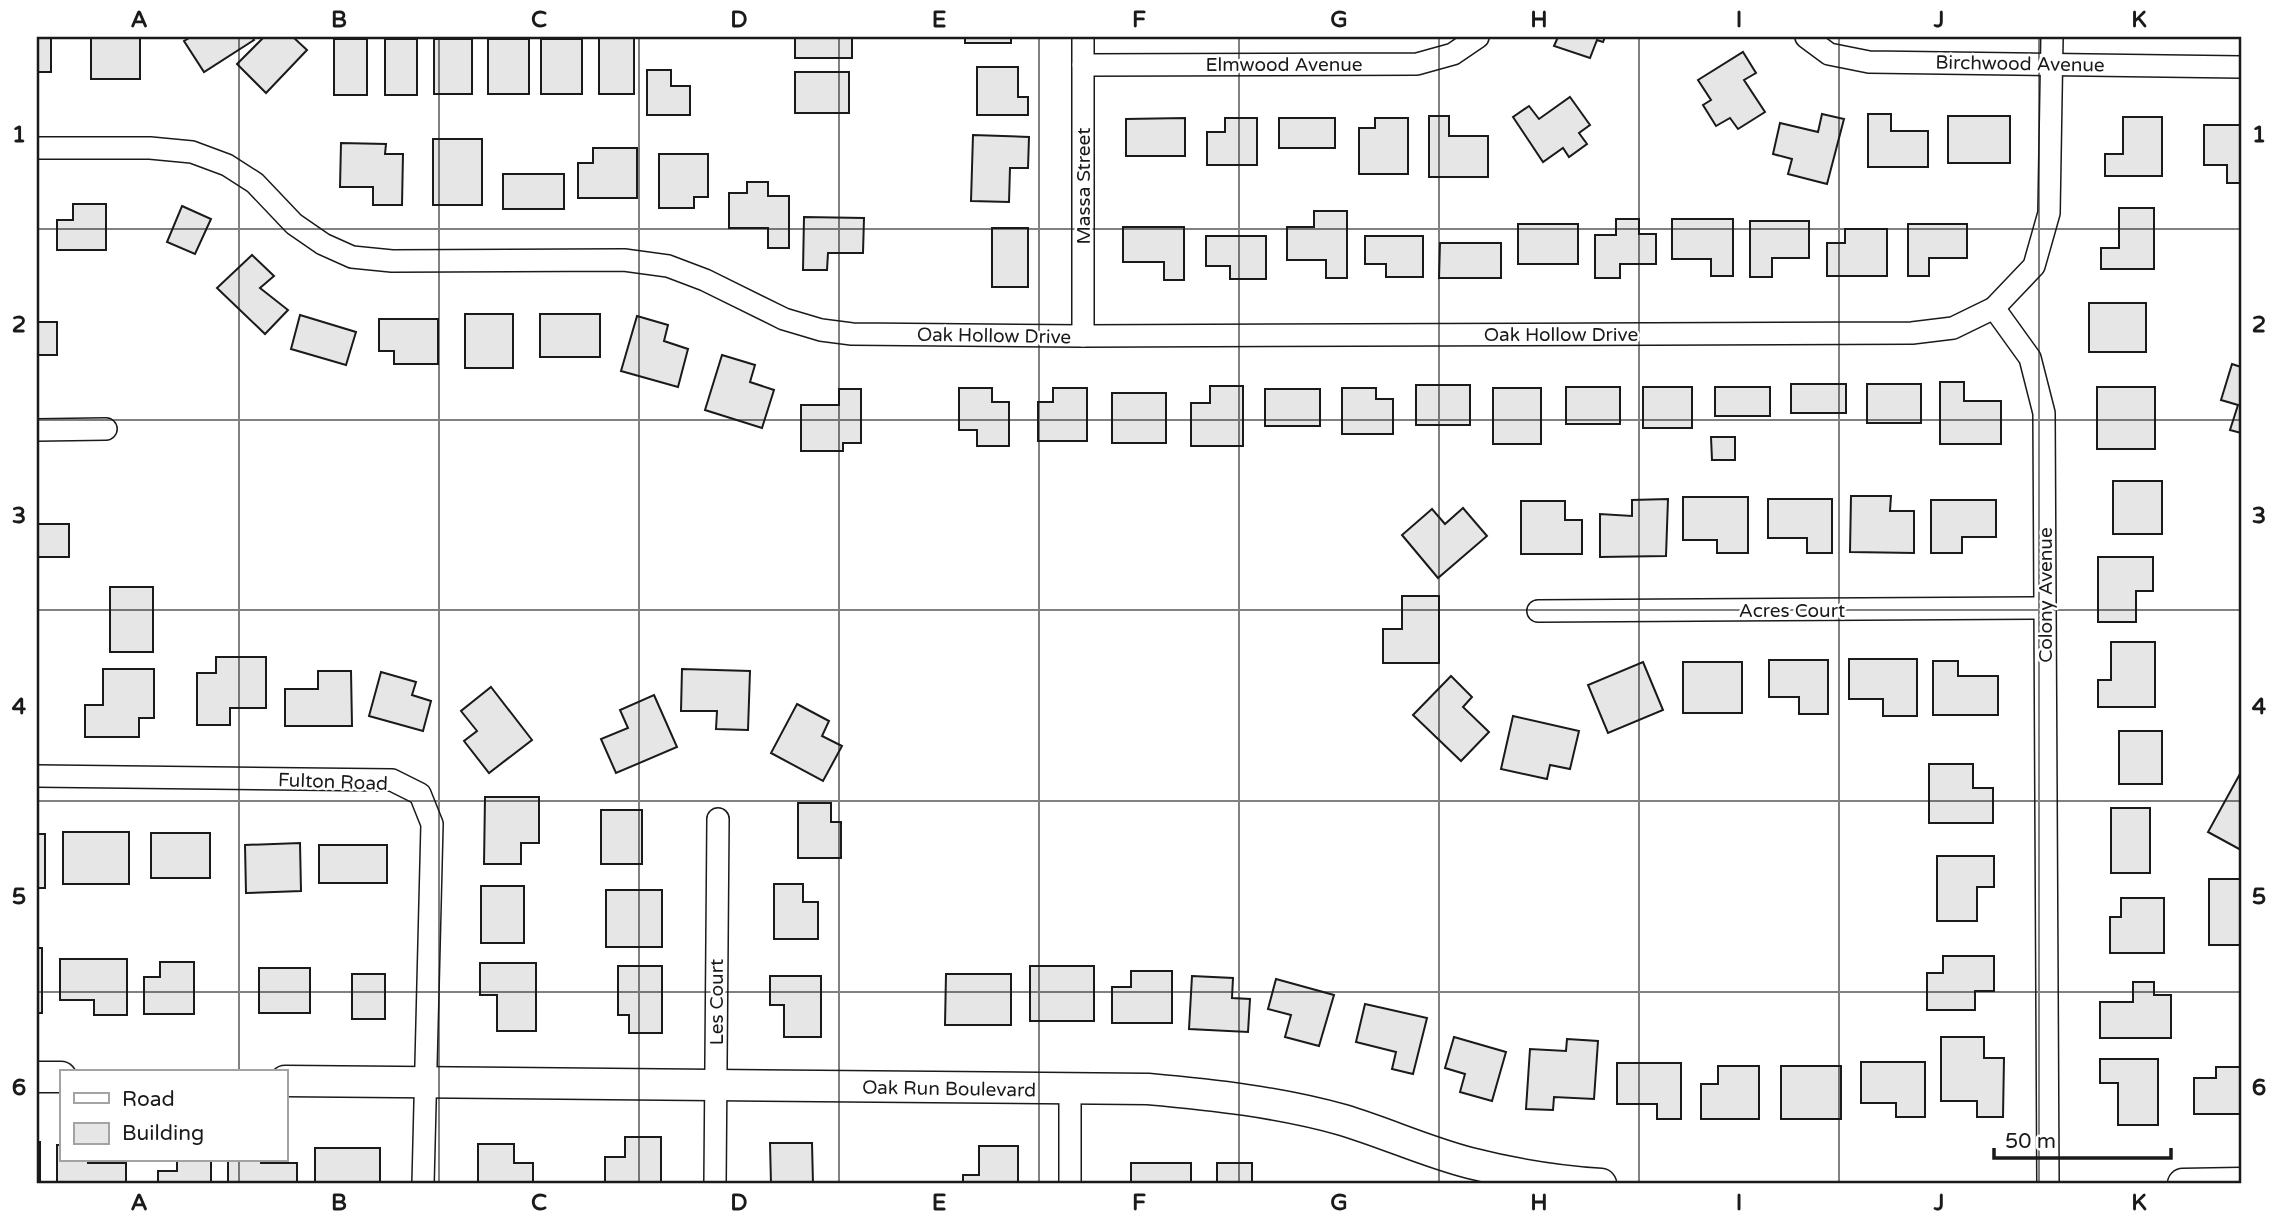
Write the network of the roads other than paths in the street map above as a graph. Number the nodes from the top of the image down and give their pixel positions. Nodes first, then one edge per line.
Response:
1 (1083, 37) edge
2 (1478, 37) edge
3 (1806, 37) edge
4 (2052, 37) edge
5 (2051, 63) junction
6 (1083, 65) junction
7 (2241, 67) edge
8 (37, 148) edge
9 (1994, 309) junction
10 (1083, 336) junction
11 (106, 429) dead end
12 (37, 430) edge
13 (2045, 608) junction
14 (1538, 611) dead end
15 (37, 776) edge
16 (718, 819) dead end
17 (37, 1077) edge
18 (60, 1077) edge
19 (287, 1081) edge
20 (424, 1083) junction
21 (716, 1085) junction
22 (1070, 1089) junction
23 (2241, 1183) edge
24 (424, 1184) edge
25 (715, 1184) edge
26 (1070, 1184) edge
27 (1601, 1184) edge
28 (2048, 1184) edge
29 (2183, 1184) edge

1 - 6 street, Massa Street
2 - 6 street, Elmwood Avenue
3 - 5 street, Birchwood Avenue
4 - 5 street
5 - 7 street, Birchwood Avenue
5 - 9 street
6 - 10 street, Massa Street
8 - 10 street, Oak Hollow Drive
9 - 10 street, Oak Hollow Drive
9 - 13 street, Colony Avenue
11 - 12 street
13 - 14 street, Acres Court
13 - 28 street, Colony Avenue
15 - 20 street, Fulton Road
16 - 21 street, Les Court
17 - 18 street
19 - 20 street, Oak Run Boulevard
20 - 21 street, Oak Run Boulevard
20 - 24 street, Fulton Road
21 - 22 street, Oak Run Boulevard
21 - 25 street, Les Court
22 - 26 street
22 - 27 street, Oak Run Boulevard
23 - 29 street

